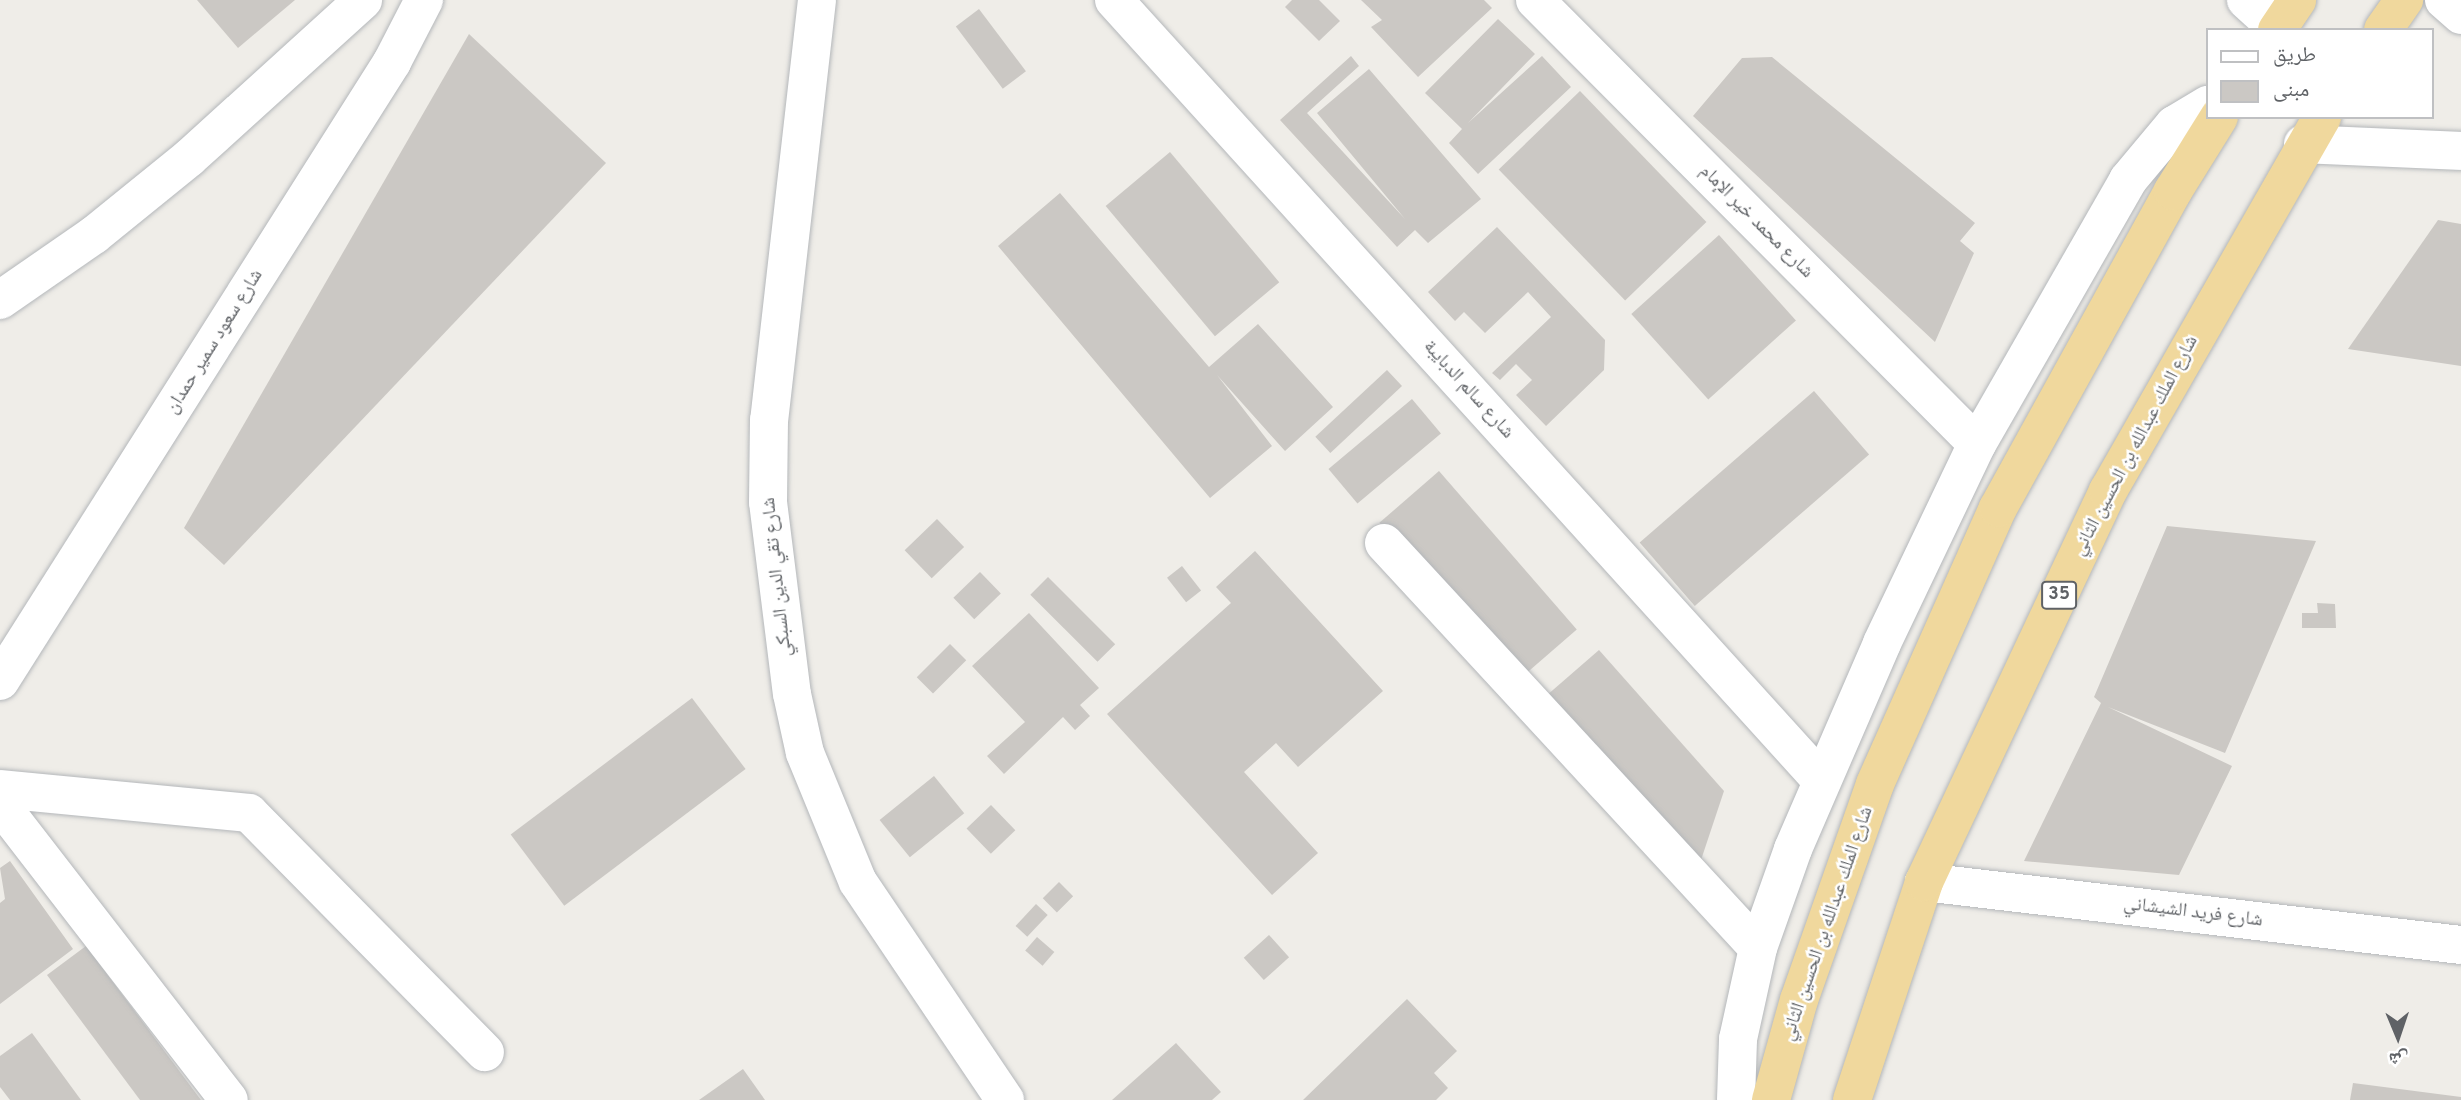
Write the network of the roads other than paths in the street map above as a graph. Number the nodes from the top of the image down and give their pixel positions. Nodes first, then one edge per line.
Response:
1 (363, 0) edge
2 (424, 0) edge
3 (817, 0) edge
4 (1114, 0) edge
5 (1535, 0) edge
6 (2246, 0) edge
7 (2297, 0) edge
8 (2404, 0) edge
9 (2444, 0) edge
10 (2461, 15) edge
11 (2276, 28) edge
12 (2278, 28) edge
13 (2384, 28) edge
14 (2206, 106) edge
15 (2218, 119) edge
16 (2312, 131) edge
17 (2461, 150) edge
18 (0, 300) edge
19 (1977, 444) junction
20 (1384, 543) dead end
21 (0, 681) edge
22 (1822, 781) junction
23 (0, 789) edge
24 (0, 804) edge
25 (1924, 882) junction
26 (2461, 946) edge
27 (1758, 948) junction
28 (485, 1052) dead end
29 (229, 1100) edge
30 (1006, 1100) edge
31 (1736, 1100) edge
32 (1771, 1100) edge
33 (1852, 1100) edge

1 - 18 street
2 - 21 street, شارع سعود سمير حمدان
3 - 30 street, شارع تقي الدين السبكي
4 - 22 street, شارع سالم الدبايبة
5 - 19 street, شارع محمد خير الإمام
6 - 11 street
7 - 12 highway
8 - 13 highway
9 - 10 street
14 - 19 street
15 - 32 highway, شارع الملك عبدالله بن الحسين الثاني
16 - 17 street
16 - 25 highway, شارع الملك عبدالله بن الحسين الثاني / 35
19 - 22 street
20 - 27 street
22 - 27 street
23 - 28 street
24 - 29 street
25 - 26 street, شارع فريد الشيشاني
25 - 33 highway, شارع الملك عبدالله بن الحسين الثاني / 35
27 - 31 street

